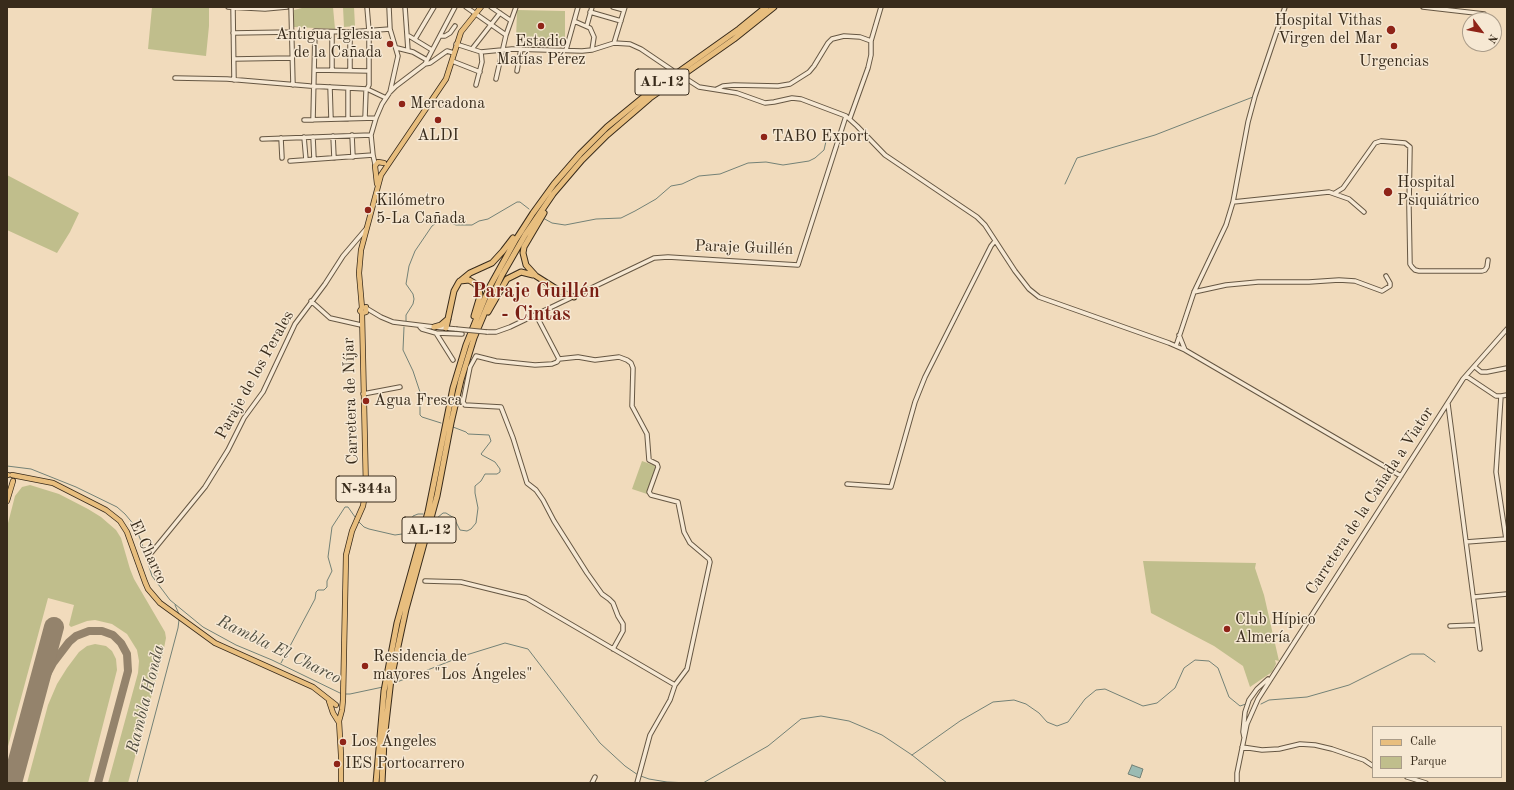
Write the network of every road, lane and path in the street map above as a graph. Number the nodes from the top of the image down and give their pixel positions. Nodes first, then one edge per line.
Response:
1 (228, 7) edge
2 (233, 7) edge
3 (287, 7) edge
4 (291, 7) edge
5 (367, 7) edge
6 (389, 7) edge
7 (405, 7) edge
8 (434, 7) edge
9 (455, 7) edge
10 (466, 7) edge
11 (481, 7) edge
12 (491, 7) edge
13 (516, 7) edge
14 (578, 7) edge
15 (592, 7) edge
16 (613, 7) edge
17 (766, 7) edge
18 (774, 7) edge
19 (881, 7) edge
20 (1285, 7) edge
21 (1423, 7) edge
22 (625, 9) edge
23 (590, 12) junction
24 (1467, 12) edge
25 (500, 13) junction
26 (475, 14) junction
27 (510, 20) junction
28 (574, 21) junction
29 (622, 21) junction
30 (491, 25) junction
31 (587, 25) junction
32 (455, 26) dead end
33 (390, 29) junction
34 (369, 31) junction
35 (292, 32) junction
36 (332, 32) junction
37 (350, 32) junction
38 (233, 33) junction
39 (506, 35) junction
40 (407, 36) junction
41 (440, 36) junction
42 (415, 39) junction
43 (871, 41) junction
44 (614, 43) junction
45 (456, 44) junction
46 (397, 48) junction
47 (472, 49) junction
48 (408, 50) junction
49 (432, 50) junction
50 (502, 50) junction
51 (521, 50) junction
52 (566, 50) junction
53 (592, 50) junction
54 (481, 52) junction
55 (454, 53) junction
56 (234, 58) junction
57 (292, 58) junction
58 (452, 61) junction
59 (426, 62) junction
60 (315, 70) junction
61 (332, 70) junction
62 (350, 70) junction
63 (672, 70) dead end
64 (369, 71) junction
65 (517, 71) dead end
66 (480, 72) junction
67 (175, 78) dead end
68 (685, 78) dead end
69 (496, 79) dead end
70 (234, 80) junction
71 (293, 85) junction
72 (476, 85) dead end
73 (314, 86) junction
74 (330, 88) junction
75 (348, 88) junction
76 (367, 88) junction
77 (717, 89) junction
78 (390, 92) junction
79 (386, 98) junction
80 (848, 117) junction
81 (365, 118) junction
82 (376, 118) junction
83 (331, 119) junction
84 (348, 119) junction
85 (304, 120) dead end
86 (313, 120) junction
87 (352, 135) junction
88 (371, 135) junction
89 (333, 136) junction
90 (304, 137) junction
91 (313, 137) junction
92 (281, 138) junction
93 (262, 139) dead end
94 (373, 155) junction
95 (353, 157) junction
96 (282, 158) dead end
97 (334, 158) junction
98 (314, 159) junction
99 (306, 160) junction
100 (290, 161) dead end
101 (390, 161) junction
102 (384, 163) junction
103 (375, 164) junction
104 (384, 170) junction
105 (376, 171) junction
106 (567, 177) junction
107 (377, 186) junction
108 (1335, 193) junction
109 (543, 199) junction
110 (1233, 202) junction
111 (1364, 212) dead end
112 (366, 229) junction
113 (995, 241) junction
114 (1488, 260) dead end
115 (536, 276) junction
116 (1386, 276) dead end
117 (459, 282) junction
118 (1194, 292) junction
119 (563, 293) junction
120 (574, 297) junction
121 (568, 300) junction
122 (311, 301) junction
123 (364, 310) junction
124 (536, 315) junction
125 (448, 318) junction
126 (361, 325) junction
127 (419, 326) junction
128 (434, 328) junction
129 (446, 328) junction
130 (456, 329) junction
131 (1507, 329) edge
132 (436, 333) junction
133 (462, 334) dead end
134 (1180, 335) junction
135 (474, 338) junction
136 (1169, 343) junction
137 (466, 345) junction
138 (1176, 346) junction
139 (1185, 350) junction
140 (559, 359) junction
141 (453, 360) dead end
142 (1474, 367) junction
143 (1507, 368) edge
144 (1466, 376) junction
145 (400, 387) dead end
146 (363, 394) junction
147 (1501, 396) junction
148 (1507, 396) edge
149 (1448, 404) junction
150 (1396, 473) junction
151 (1402, 474) junction
152 (8, 475) edge
153 (22, 476) junction
154 (1397, 480) junction
155 (13, 481) junction
156 (7, 484) edge
157 (847, 484) dead end
158 (8, 496) junction
159 (7, 501) edge
160 (1466, 542) junction
161 (152, 552) dead end
162 (425, 582) dead end
163 (1507, 594) edge
164 (1474, 597) junction
165 (1477, 625) junction
166 (1450, 626) dead end
167 (613, 649) junction
168 (1480, 649) dead end
169 (1271, 676) junction
170 (389, 680) junction
171 (675, 685) junction
172 (387, 690) junction
173 (343, 700) junction
174 (335, 706) junction
175 (342, 708) junction
176 (337, 714) junction
177 (1244, 738) junction
178 (1242, 747) junction
179 (1372, 765) edge
180 (595, 777) dead end
181 (1410, 778) edge
182 (341, 783) edge
183 (376, 783) edge
184 (382, 783) edge
185 (592, 783) edge
186 (637, 783) edge
187 (1237, 783) edge
188 (1426, 783) edge

1 - 2 street
2 - 3 street
2 - 38 street
4 - 35 street
5 - 34 street
6 - 33 street
7 - 40 street
8 - 42 street
9 - 41 street
10 - 26 street
11 - 26 main road, Carretera de Níjar
12 - 25 street
13 - 27 street
14 - 28 street
15 - 23 street
16 - 22 street
17 - 109 highway, AL-12
18 - 106 highway, AL-12
19 - 43 street
20 - 110 street
21 - 24 street
22 - 29 street
23 - 29 street
23 - 31 street
25 - 27 street
25 - 30 street
26 - 30 street
26 - 45 main road, Carretera de Níjar
27 - 39 street
28 - 31 street
28 - 52 street
29 - 44 street
30 - 39 street
30 - 47 street
31 - 53 street
32 - 41 street
33 - 34 street
33 - 46 street
34 - 37 street
34 - 64 street
35 - 38 street
35 - 57 street
36 - 37 street
36 - 60 street
36 - 61 street
37 - 62 street
38 - 56 street
39 - 50 street
40 - 42 street
40 - 48 street
41 - 49 street
42 - 49 street
43 - 77 street
43 - 80 street
44 - 53 street
44 - 63 street
45 - 47 street
45 - 55 main road, Carretera de Níjar
46 - 48 street
46 - 78 street
47 - 54 street
48 - 59 street
49 - 59 street
50 - 51 street
50 - 54 street
50 - 69 street
51 - 52 street
51 - 65 street
52 - 53 street
54 - 66 street
55 - 58 main road, Carretera de Níjar
55 - 59 street
56 - 57 street
56 - 70 street
57 - 71 street
58 - 66 street
58 - 101 main road, Carretera de Níjar
59 - 78 street
60 - 61 street
60 - 73 street
61 - 62 street
62 - 64 street
64 - 76 street
66 - 72 street
67 - 70 street
68 - 77 street
70 - 71 street
71 - 73 street
73 - 74 street
73 - 86 street
74 - 75 street
74 - 83 street
75 - 76 street
75 - 84 street
76 - 79 street
76 - 81 street
77 - 80 street
78 - 79 street
79 - 82 street
80 - 113 street
80 - 120 street, Paraje Guillén
81 - 82 street
81 - 84 street
82 - 88 street
83 - 84 street
83 - 86 street
85 - 86 street
87 - 88 street
87 - 89 street
87 - 95 street
88 - 94 street
89 - 91 street
89 - 97 street
90 - 91 street
90 - 92 street
90 - 99 street
91 - 98 street
92 - 93 street
92 - 96 street
94 - 95 street
94 - 103 street
95 - 97 street
97 - 98 street
98 - 99 street
99 - 100 street
101 - 102 main road
101 - 104 main road, Carretera de Níjar
102 - 103 main road
102 - 104 main road
103 - 105 main road
104 - 105 main road
104 - 107 main road, Carretera de Níjar
105 - 107 main road, Carretera de Níjar
106 - 115 highway
106 - 135 highway, AL-12
107 - 112 main road, Carretera de Níjar
108 - 110 street
108 - 111 street
108 - 114 street
109 - 117 highway
109 - 137 highway, AL-12
110 - 118 street
112 - 122 street, Paraje de los Perales
112 - 123 main road, Carretera de Níjar
113 - 136 street
113 - 157 street
115 - 119 highway
115 - 135 highway
116 - 118 street
117 - 125 highway
117 - 137 highway
118 - 134 street
119 - 120 highway
119 - 121 highway
120 - 121 street, Paraje Guillén
121 - 124 street, Paraje Guillén
122 - 126 street
122 - 161 street, Paraje de los Perales
123 - 126 main road, Carretera de Níjar / N-344a
123 - 127 street
124 - 130 street, Paraje Guillén, bridge
124 - 140 street
125 - 128 highway
125 - 129 highway
125 - 130 highway
126 - 146 main road, Carretera de Níjar / N-344a
127 - 128 street
127 - 132 street
128 - 129 street
129 - 130 street
131 - 142 street, Carretera de la Cañada a Viator
132 - 133 street
132 - 141 street
134 - 136 street
134 - 138 street
134 - 139 street
135 - 170 highway, AL-12
136 - 138 street
137 - 170 highway, AL-12
138 - 139 street
139 - 150 street
140 - 167 street
140 - 171 street
142 - 143 street
142 - 144 street, Carretera de la Cañada a Viator
144 - 147 street
144 - 149 street, Carretera de la Cañada a Viator
145 - 146 street
146 - 173 main road, Carretera de Níjar / N-344a
147 - 148 street
147 - 160 street
149 - 151 street, Carretera de la Cañada a Viator
149 - 160 street
150 - 151 street
150 - 154 street
151 - 154 street, Carretera de la Cañada a Viator
152 - 153 main road, El Charco
152 - 155 main road
153 - 155 main road
153 - 174 main road, El Charco
154 - 169 street, Carretera de la Cañada a Viator
155 - 156 main road
155 - 158 main road
156 - 158 main road
158 - 159 main road
160 - 164 street
162 - 167 street
163 - 164 street
164 - 165 street
165 - 166 street
165 - 168 street
167 - 171 street
169 - 177 street, Carretera de la Cañada a Viator
169 - 177 street
170 - 172 highway, AL-12
171 - 186 street
172 - 183 highway, AL-12
172 - 184 highway, AL-12
173 - 174 main road
173 - 175 main road, Carretera de Níjar / N-344a
174 - 175 main road
174 - 176 main road
175 - 176 main road, Carretera de Níjar / N-344a
176 - 182 main road, Carretera de Níjar / N-344a
177 - 178 street, Carretera de la Cañada a Viator
178 - 179 street
178 - 187 street, Carretera de la Cañada a Viator
180 - 185 street
181 - 188 street

